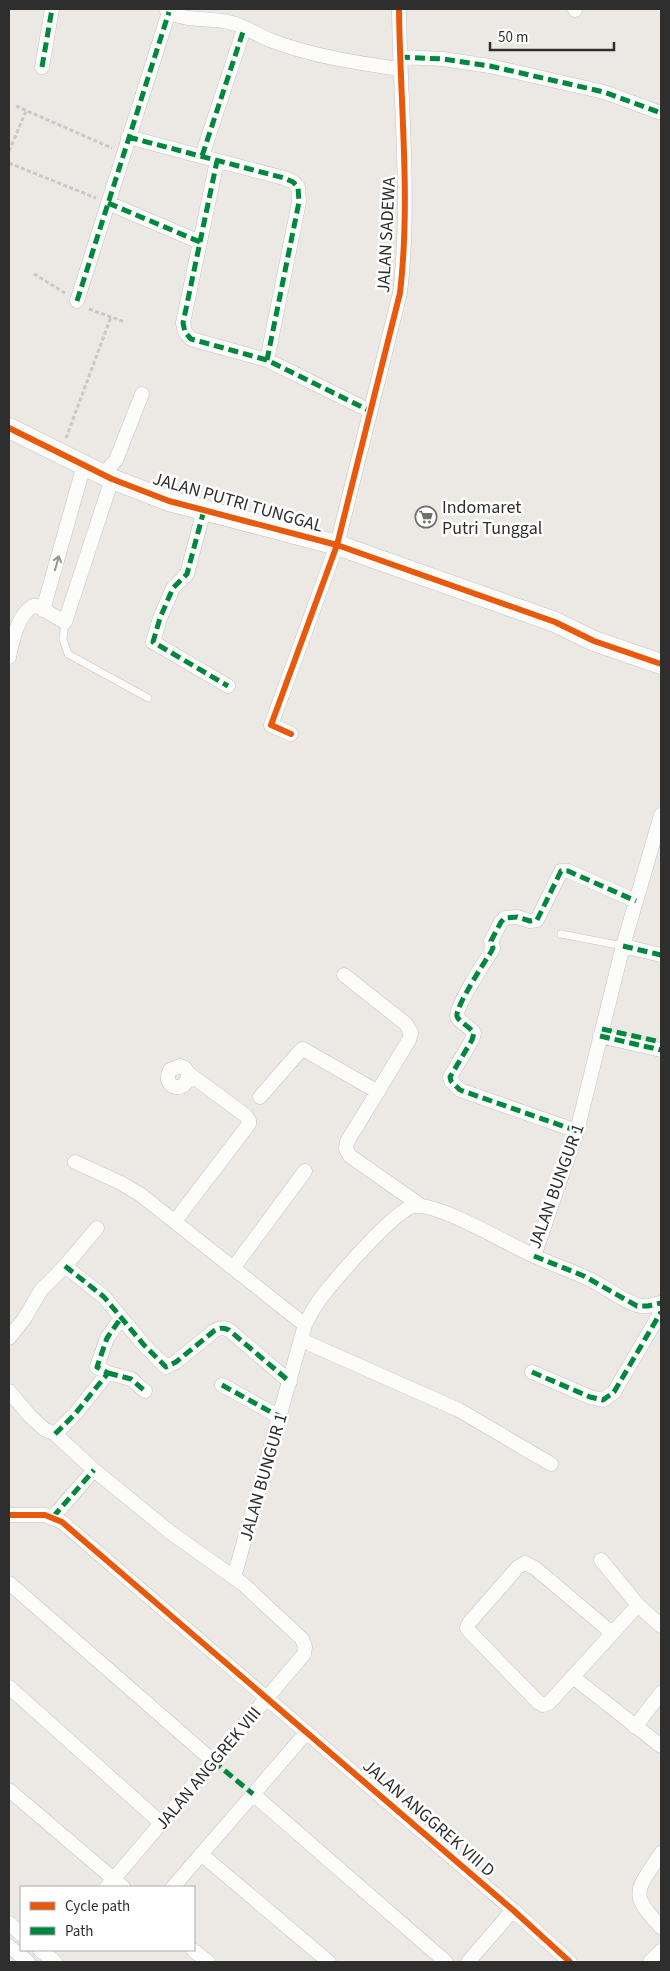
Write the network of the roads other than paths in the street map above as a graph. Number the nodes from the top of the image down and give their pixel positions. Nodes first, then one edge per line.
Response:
1 (52, 9) edge
2 (399, 9) edge
3 (167, 10) edge
4 (244, 29) junction
5 (400, 63) junction
6 (42, 67) dead end
7 (661, 113) edge
8 (128, 137) junction
9 (202, 156) junction
10 (217, 160) junction
11 (108, 203) junction
12 (200, 242) junction
13 (77, 301) dead end
14 (267, 360) junction
15 (142, 394) dead end
16 (370, 411) junction
17 (9, 428) edge
18 (84, 465) junction
19 (108, 477) junction
20 (204, 510) junction
21 (337, 545) junction
22 (44, 610) junction
23 (65, 622) junction
24 (9, 657) edge
25 (661, 664) edge
26 (228, 686) dead end
27 (148, 698) dead end
28 (291, 734) dead end
29 (661, 815) edge
30 (636, 901) junction
31 (561, 934) dead end
32 (623, 946) junction
33 (661, 956) edge
34 (344, 975) dead end
35 (601, 1033) junction
36 (661, 1042) edge
37 (661, 1050) edge
38 (188, 1073) dead end
39 (378, 1092) junction
40 (260, 1097) dead end
41 (577, 1131) junction
42 (75, 1162) dead end
43 (305, 1171) dead end
44 (420, 1205) junction
45 (174, 1221) junction
46 (97, 1228) dead end
47 (534, 1256) junction
48 (65, 1266) junction
49 (234, 1267) junction
50 (661, 1303) edge
51 (661, 1312) edge
52 (121, 1318) junction
53 (305, 1325) junction
54 (9, 1338) edge
55 (301, 1340) junction
56 (532, 1372) dead end
57 (108, 1373) junction
58 (290, 1382) junction
59 (222, 1385) dead end
60 (9, 1391) edge
61 (145, 1391) dead end
62 (280, 1417) junction
63 (55, 1434) junction
64 (551, 1464) dead end
65 (94, 1470) junction
66 (9, 1515) edge
67 (53, 1517) junction
68 (601, 1560) dead end
69 (234, 1577) junction
70 (9, 1583) edge
71 (638, 1605) junction
72 (661, 1626) edge
73 (612, 1632) junction
74 (573, 1677) junction
75 (9, 1687) edge
76 (661, 1693) edge
77 (266, 1698) junction
78 (635, 1726) junction
79 (306, 1733) junction
80 (661, 1746) edge
81 (213, 1761) junction
82 (9, 1790) edge
83 (253, 1794) junction
84 (162, 1823) junction
85 (661, 1853) edge
86 (201, 1854) junction
87 (114, 1885) edge
88 (174, 1886) edge
89 (513, 1910) junction
90 (9, 1923) edge
91 (661, 1926) edge
92 (20, 1933) edge
93 (9, 1946) edge
94 (194, 1951) edge
95 (661, 1951) edge
96 (28, 1962) edge
97 (208, 1962) edge
98 (329, 1962) edge
99 (446, 1962) edge
100 (468, 1962) edge
101 (570, 1962) edge
102 (650, 1962) edge

1 - 6 street
2 - 5 street, JALAN SADEWA
3 - 4 street
3 - 8 street
4 - 5 street
4 - 9 street
5 - 7 street
5 - 16 street, JALAN SADEWA
8 - 9 street
8 - 11 street
9 - 10 street
10 - 12 street
10 - 14 street
11 - 12 street
11 - 13 street
12 - 14 street
14 - 16 street
15 - 19 street
16 - 21 street, JALAN SADEWA
17 - 18 street, JALAN PUTRI TUNGGAL
18 - 19 street, JALAN PUTRI TUNGGAL
22 -> 18 street
19 - 20 street, JALAN PUTRI TUNGGAL
19 - 23 street
20 - 21 street, JALAN PUTRI TUNGGAL
20 - 26 street
21 - 25 street, JALAN PUTRI TUNGGAL
21 - 28 street, JALAN SADEWA
22 - 23 street
22 - 24 street
23 - 27 lane
29 - 30 street, JALAN BUNGUR 1
30 - 32 street, JALAN BUNGUR 1
30 - 41 street
31 - 32 lane
32 - 33 street
32 - 35 street, JALAN BUNGUR 1
34 - 39 street
35 - 36 street
35 - 37 street
35 - 41 street, JALAN BUNGUR 1
38 - 45 street
39 - 40 street
39 - 44 street
41 - 47 street, JALAN BUNGUR 1
42 - 45 street
43 - 49 street
44 - 47 street, JALAN BUNGUR 1
44 - 53 street, JALAN BUNGUR 1
45 - 49 street
46 - 48 street
47 - 50 street
48 - 52 street
48 - 54 street
49 - 53 street
51 - 56 street
52 - 57 street
52 - 58 street
53 - 55 street, JALAN BUNGUR 1
55 - 58 street, JALAN BUNGUR 1
55 - 64 street
57 - 61 street
57 - 63 street
58 - 62 street, JALAN BUNGUR 1
59 - 62 street
60 - 63 street
62 - 69 street, JALAN BUNGUR 1
63 - 65 street
65 - 67 street
65 - 69 street
66 - 67 street
67 - 77 street, JALAN ANGGREK VIII D
68 - 71 street
69 - 77 street, JALAN ANGGREK VIII
70 - 81 street
71 - 72 street
71 - 73 street
73 - 74 street
73 - 74 street
74 - 78 street
75 - 84 street
76 - 78 street
77 - 79 street, JALAN ANGGREK VIII D
77 - 81 street, JALAN ANGGREK VIII
78 - 80 street
79 - 83 street
79 - 89 street, JALAN ANGGREK VIII D
81 - 84 street, JALAN ANGGREK VIII
82 - 87 street
83 - 86 street
83 - 99 street
84 - 87 street, JALAN ANGGREK VIII
85 - 91 street
86 - 88 street
86 - 98 street
89 - 100 street
89 - 101 street, JALAN ANGGREK VIII D
90 - 92 street
93 - 96 street
94 - 97 street
95 - 102 street

